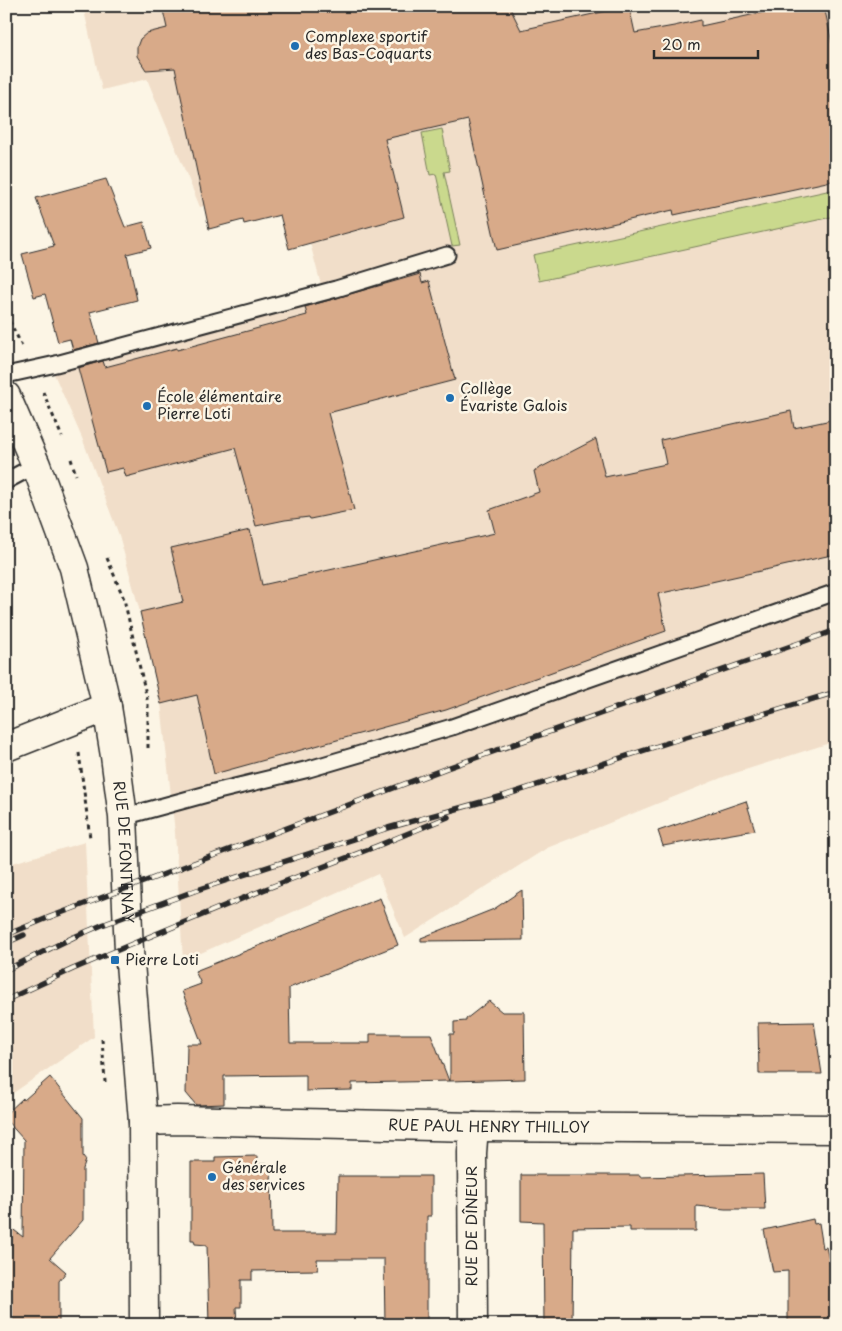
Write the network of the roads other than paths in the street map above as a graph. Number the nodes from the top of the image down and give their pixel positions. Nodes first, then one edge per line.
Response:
1 (446, 256) dead end
2 (6, 375) edge
3 (6, 396) edge
4 (36, 466) junction
5 (6, 481) edge
6 (836, 592) edge
7 (107, 707) junction
8 (6, 747) edge
9 (122, 817) junction
10 (143, 1121) junction
11 (474, 1127) junction
12 (835, 1131) edge
13 (144, 1325) edge
14 (473, 1325) edge

1 - 2 lane
3 - 4 street, RUE DE FONTENAY
4 - 5 lane
4 - 7 street, RUE DE FONTENAY
6 - 9 lane
7 - 8 street
7 - 9 street, RUE DE FONTENAY
9 - 10 street, RUE DE FONTENAY
10 - 11 street, RUE PAUL HENRY THILLOY
10 - 13 street, RUE DE FONTENAY
11 - 12 street, RUE PAUL HENRY THILLOY
11 - 14 street, RUE DE DÎNEUR

